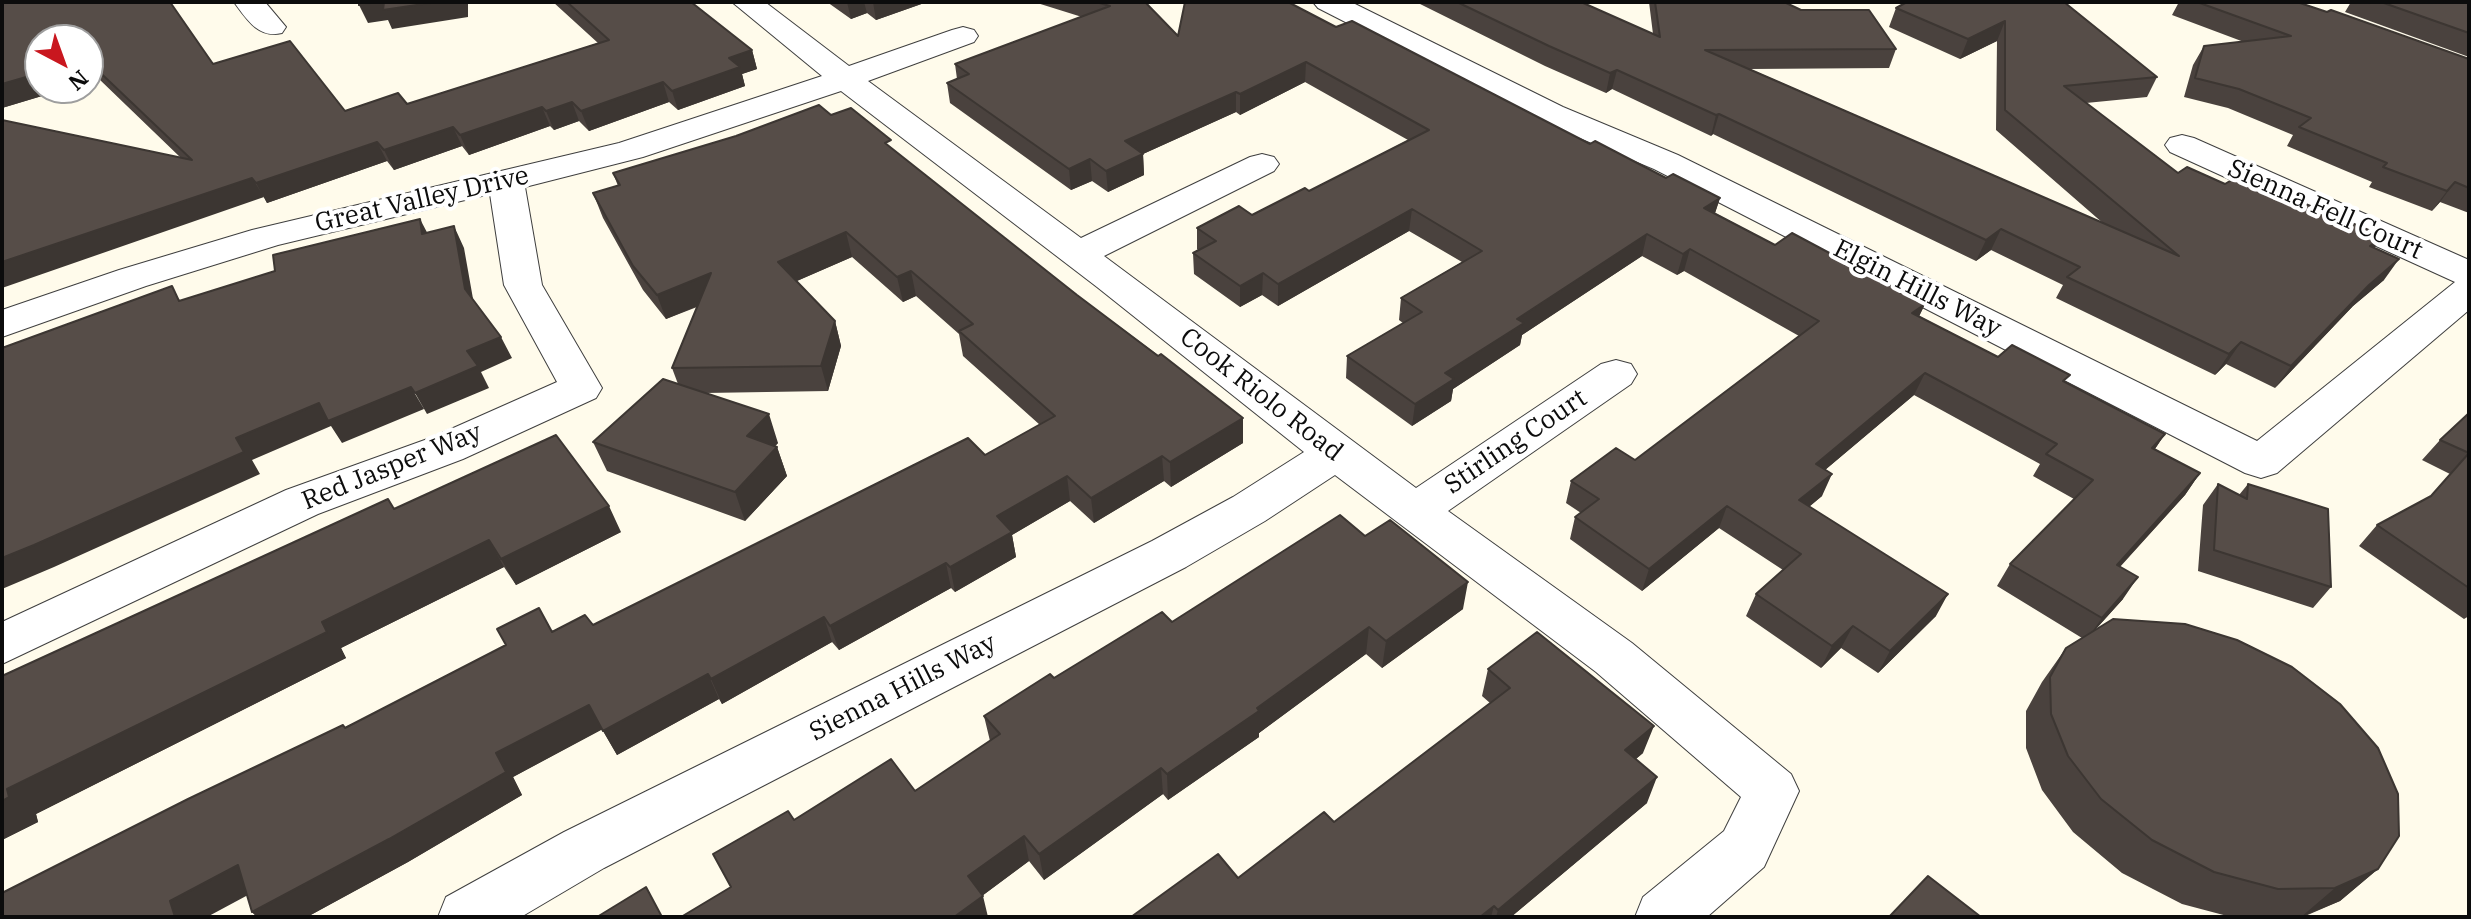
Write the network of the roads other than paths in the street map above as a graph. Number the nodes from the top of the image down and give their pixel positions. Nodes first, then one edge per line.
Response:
1 (249, 2) edge
2 (747, 2) edge
3 (1328, 2) edge
4 (271, 27) dead end
5 (963, 36) dead end
6 (842, 79) junction
7 (2182, 145) dead end
8 (1262, 164) dead end
9 (506, 181) junction
10 (1078, 254) junction
11 (2469, 274) edge
12 (2469, 290) edge
13 (2, 324) edge
14 (1616, 374) dead end
15 (1336, 453) junction
16 (1417, 510) junction
17 (2, 644) edge
18 (467, 917) edge
19 (1664, 917) edge

1 - 4 street
2 - 6 street, Cook Riolo Road
3 - 12 street, Elgin Hills Way
5 - 6 street, Great Valley Drive
6 - 9 street, Great Valley Drive
6 - 10 street, Cook Riolo Road
7 - 11 street, Sienna Fell Court
8 - 10 street
9 - 13 street, Great Valley Drive
9 - 17 street, Red Jasper Way
10 - 15 street, Cook Riolo Road
14 - 16 street, Stirling Court
15 - 16 street, Cook Riolo Road
15 - 18 street, Sienna Hills Way
16 - 19 street, Cook Riolo Road

